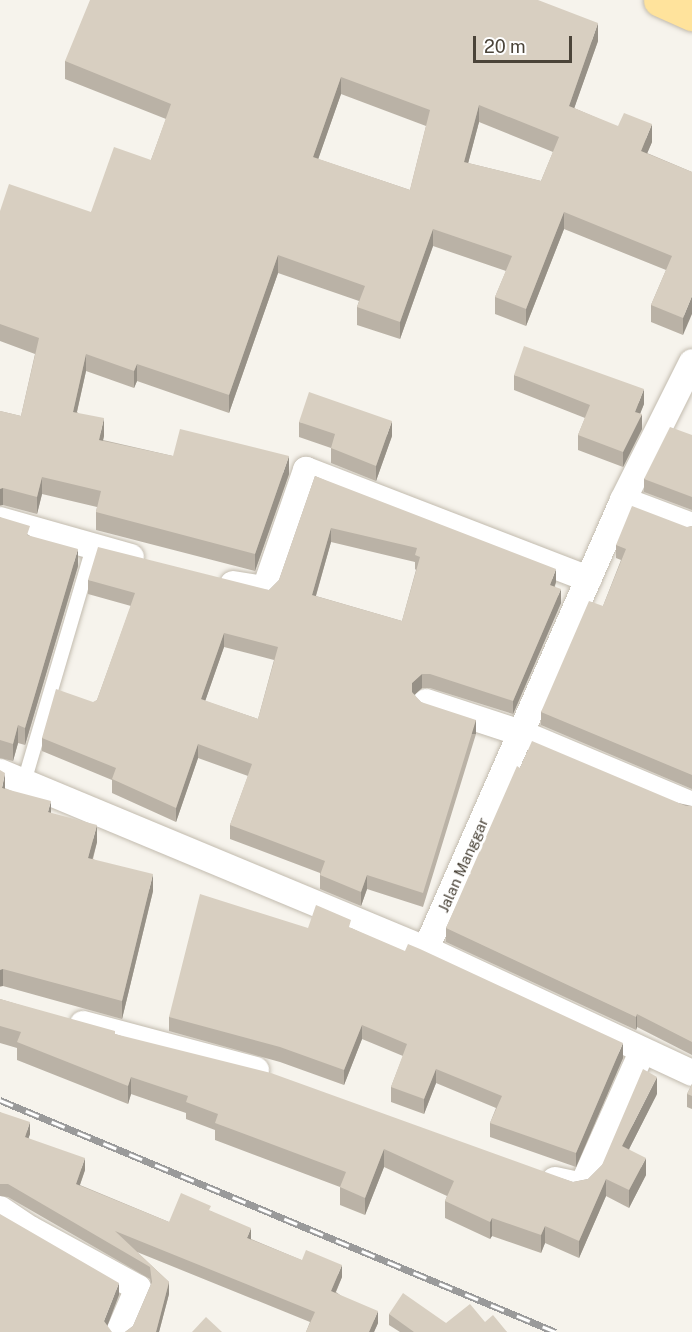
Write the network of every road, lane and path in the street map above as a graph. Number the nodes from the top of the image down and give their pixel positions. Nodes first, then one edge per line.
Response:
1 (660, 0) edge
2 (692, 14) edge
3 (692, 362) edge
4 (623, 500) junction
5 (0, 520) edge
6 (692, 526) edge
7 (93, 547) junction
8 (151, 562) edge
9 (208, 577) edge
10 (589, 579) junction
11 (426, 702) edge
12 (521, 733) junction
13 (0, 772) edge
14 (24, 782) junction
15 (692, 805) edge
16 (426, 949) junction
17 (54, 1016) edge
18 (642, 1052) junction
19 (692, 1072) edge
20 (276, 1076) edge
21 (526, 1169) edge
22 (0, 1209) edge
23 (119, 1332) edge

1 - 2 main road
3 - 4 street, Jalan Manggar
4 - 6 street
4 - 10 street, Jalan Manggar
5 - 7 street
7 - 8 street
7 - 14 lane
9 - 10 street
10 - 12 street, Jalan Manggar
11 - 12 street
12 - 15 street
12 - 16 street, Jalan Manggar
13 - 14 street
14 - 16 street
16 - 18 street
17 - 20 street
18 - 19 street
18 - 21 street
22 - 23 street

